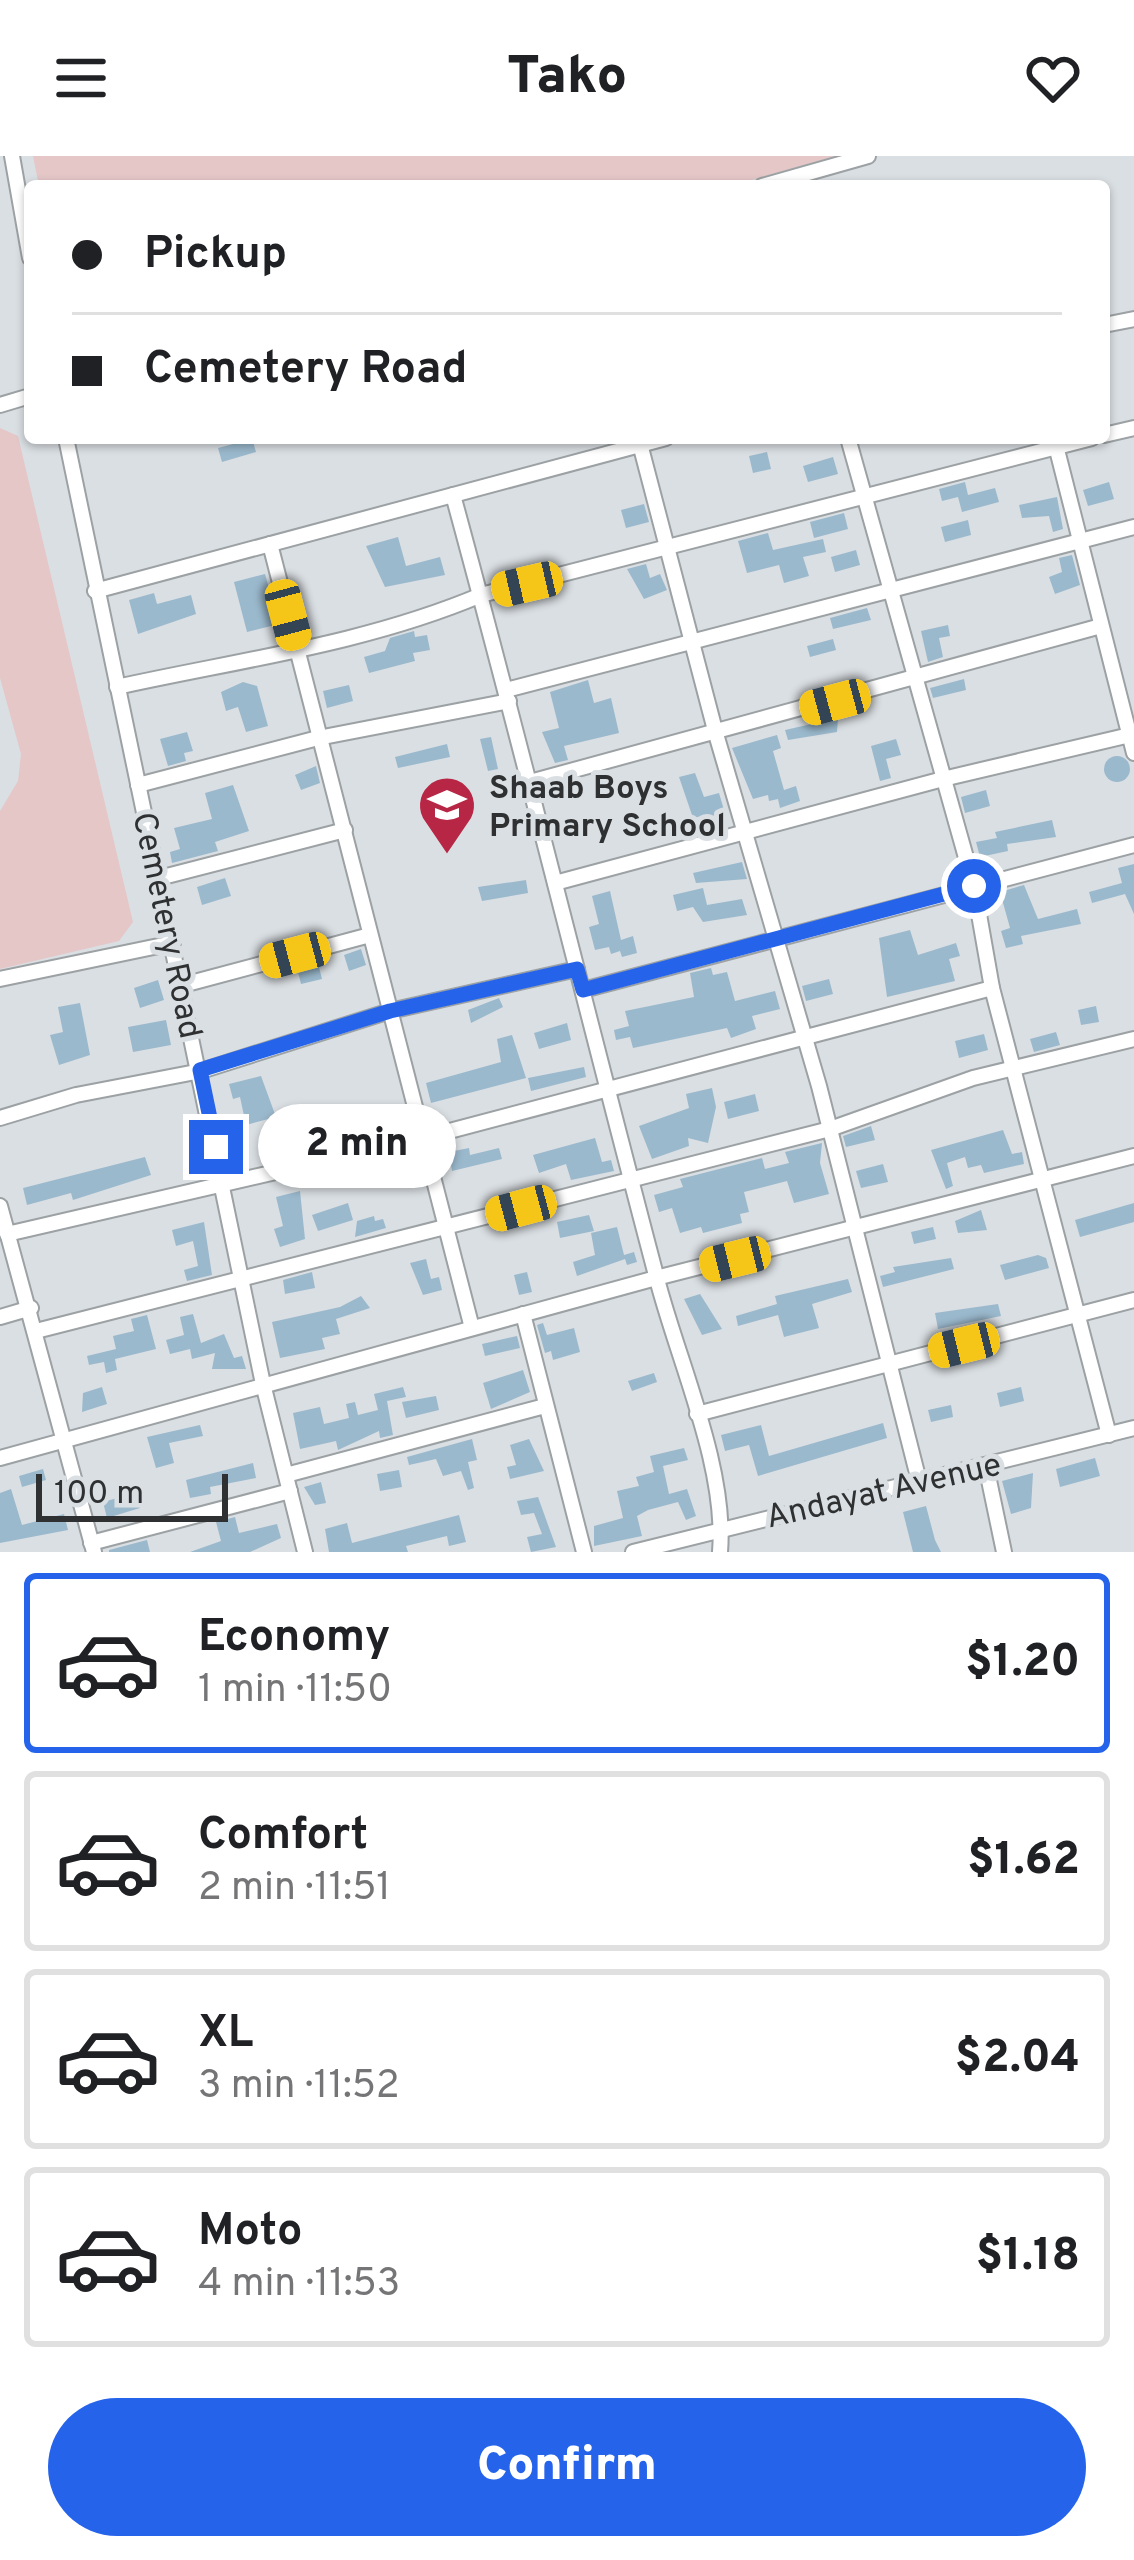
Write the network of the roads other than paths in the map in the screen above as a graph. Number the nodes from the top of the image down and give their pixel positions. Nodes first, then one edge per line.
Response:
1 (13, 156) edge
2 (868, 156) edge
3 (783, 180) edge
4 (24, 221) edge
5 (67, 444) edge
6 (644, 444) edge
7 (849, 444) edge
8 (1048, 444) edge
9 (1056, 444) edge
10 (640, 445) junction
11 (453, 495) junction
12 (861, 497) junction
13 (1134, 527) edge
14 (1079, 538) junction
15 (270, 544) junction
16 (667, 551) junction
17 (887, 588) junction
18 (95, 591) junction
19 (481, 595) junction
20 (1102, 626) junction
21 (690, 639) junction
22 (297, 651) junction
23 (914, 680) junction
24 (116, 687) junction
25 (507, 695) junction
26 (716, 734) junction
27 (1132, 735) edge
28 (318, 738) junction
29 (1134, 753) edge
30 (943, 778) junction
31 (530, 782) junction
32 (138, 785) junction
33 (345, 830) junction
34 (747, 833) junction
35 (1134, 845) edge
36 (159, 878) junction
37 (555, 883) junction
38 (974, 886) junction
39 (370, 935) junction
40 (775, 935) junction
41 (173, 943) junction
42 (577, 969) junction
43 (0, 979) edge
44 (183, 985) junction
45 (992, 988) junction
46 (583, 990) junction
47 (390, 1011) junction
48 (802, 1035) junction
49 (1134, 1039) edge
50 (1012, 1067) junction
51 (200, 1070) junction
52 (605, 1089) junction
53 (0, 1118) edge
54 (830, 1130) junction
55 (423, 1138) junction
56 (1134, 1156) edge
57 (634, 1179) junction
58 (1043, 1182) junction
59 (224, 1185) junction
60 (0, 1206) edge
61 (446, 1228) junction
62 (852, 1230) junction
63 (7, 1234) junction
64 (243, 1277) junction
65 (656, 1278) junction
66 (1134, 1300) edge
67 (31, 1308) junction
68 (1079, 1314) junction
69 (523, 1315) junction
70 (0, 1316) edge
71 (472, 1328) junction
72 (36, 1331) junction
73 (887, 1364) junction
74 (263, 1384) junction
75 (545, 1406) junction
76 (697, 1414) junction
77 (1134, 1428) edge
78 (1109, 1435) junction
79 (64, 1440) junction
80 (0, 1458) edge
81 (986, 1466) junction
82 (286, 1475) junction
83 (919, 1481) junction
84 (290, 1491) junction
85 (722, 1527) junction
86 (92, 1548) edge
87 (305, 1552) edge
88 (584, 1552) edge
89 (633, 1552) edge
90 (720, 1552) edge
91 (1004, 1552) edge

1 - 4 street
2 - 3 street
5 - 18 street, Cemetery Road
6 - 10 street
7 - 12 street
8 - 12 street
9 - 14 street
10 - 11 street
10 - 16 street
11 - 15 street
11 - 19 street
12 - 16 street
12 - 17 street
13 - 14 street
14 - 17 street
14 - 20 street
15 - 18 street
15 - 22 street
16 - 19 street
16 - 21 street
17 - 21 street
17 - 23 street
18 - 24 street, Cemetery Road
19 - 22 street
19 - 25 street
20 - 23 street
20 - 27 street
21 - 25 street
21 - 26 street
22 - 24 street
22 - 28 street
23 - 26 street
23 - 30 street
24 - 32 street, Cemetery Road
25 - 28 street
25 - 31 street
26 - 31 street
26 - 34 street
27 - 29 street
27 - 30 street
28 - 32 street
28 - 33 street
30 - 34 street
30 - 38 street
31 - 37 street
32 - 36 street, Cemetery Road
33 - 36 street
33 - 39 street
34 - 37 street
34 - 40 street
35 - 38 street
36 - 41 street, Cemetery Road
37 - 42 street
38 - 40 street
38 - 45 street
39 - 44 street
39 - 47 street
40 - 46 street
40 - 48 street
41 - 43 street
41 - 44 street, Cemetery Road
42 - 46 street
42 - 47 street
44 - 51 street, Cemetery Road
45 - 48 street
45 - 50 street
46 - 52 street
47 - 51 street
47 - 55 street
48 - 52 street
48 - 54 street
49 - 50 street
50 - 54 street
50 - 58 street
51 - 53 street
51 - 59 street, Cemetery Road
52 - 55 street
52 - 57 street
54 - 57 street
54 - 62 street
55 - 59 street
55 - 61 street
56 - 58 street
57 - 61 street
57 - 65 street
58 - 62 street
58 - 68 street
59 - 63 street
59 - 64 street, Cemetery Road
60 - 63 street
61 - 64 street
61 - 71 street
62 - 65 street
62 - 73 street
63 - 67 street
64 - 72 street
64 - 74 street, Cemetery Road
65 - 69 street
65 - 76 street
66 - 68 street
67 - 70 street
67 - 72 street
68 - 73 street
68 - 78 street
69 - 71 street
69 - 75 street
71 - 74 street
72 - 79 street
73 - 76 street
73 - 83 street
74 - 79 street
74 - 82 street, Cemetery Road
75 - 82 street
75 - 88 street
76 - 85 street
77 - 78 street, Andayat Avenue
78 - 81 street, Andayat Avenue
79 - 80 street
79 - 86 street
81 - 83 street, Andayat Avenue
81 - 91 street
82 - 84 street, Cemetery Road
83 - 85 street, Andayat Avenue
84 - 86 street
84 - 87 street, Cemetery Road
85 - 89 street, Andayat Avenue
85 - 90 street

